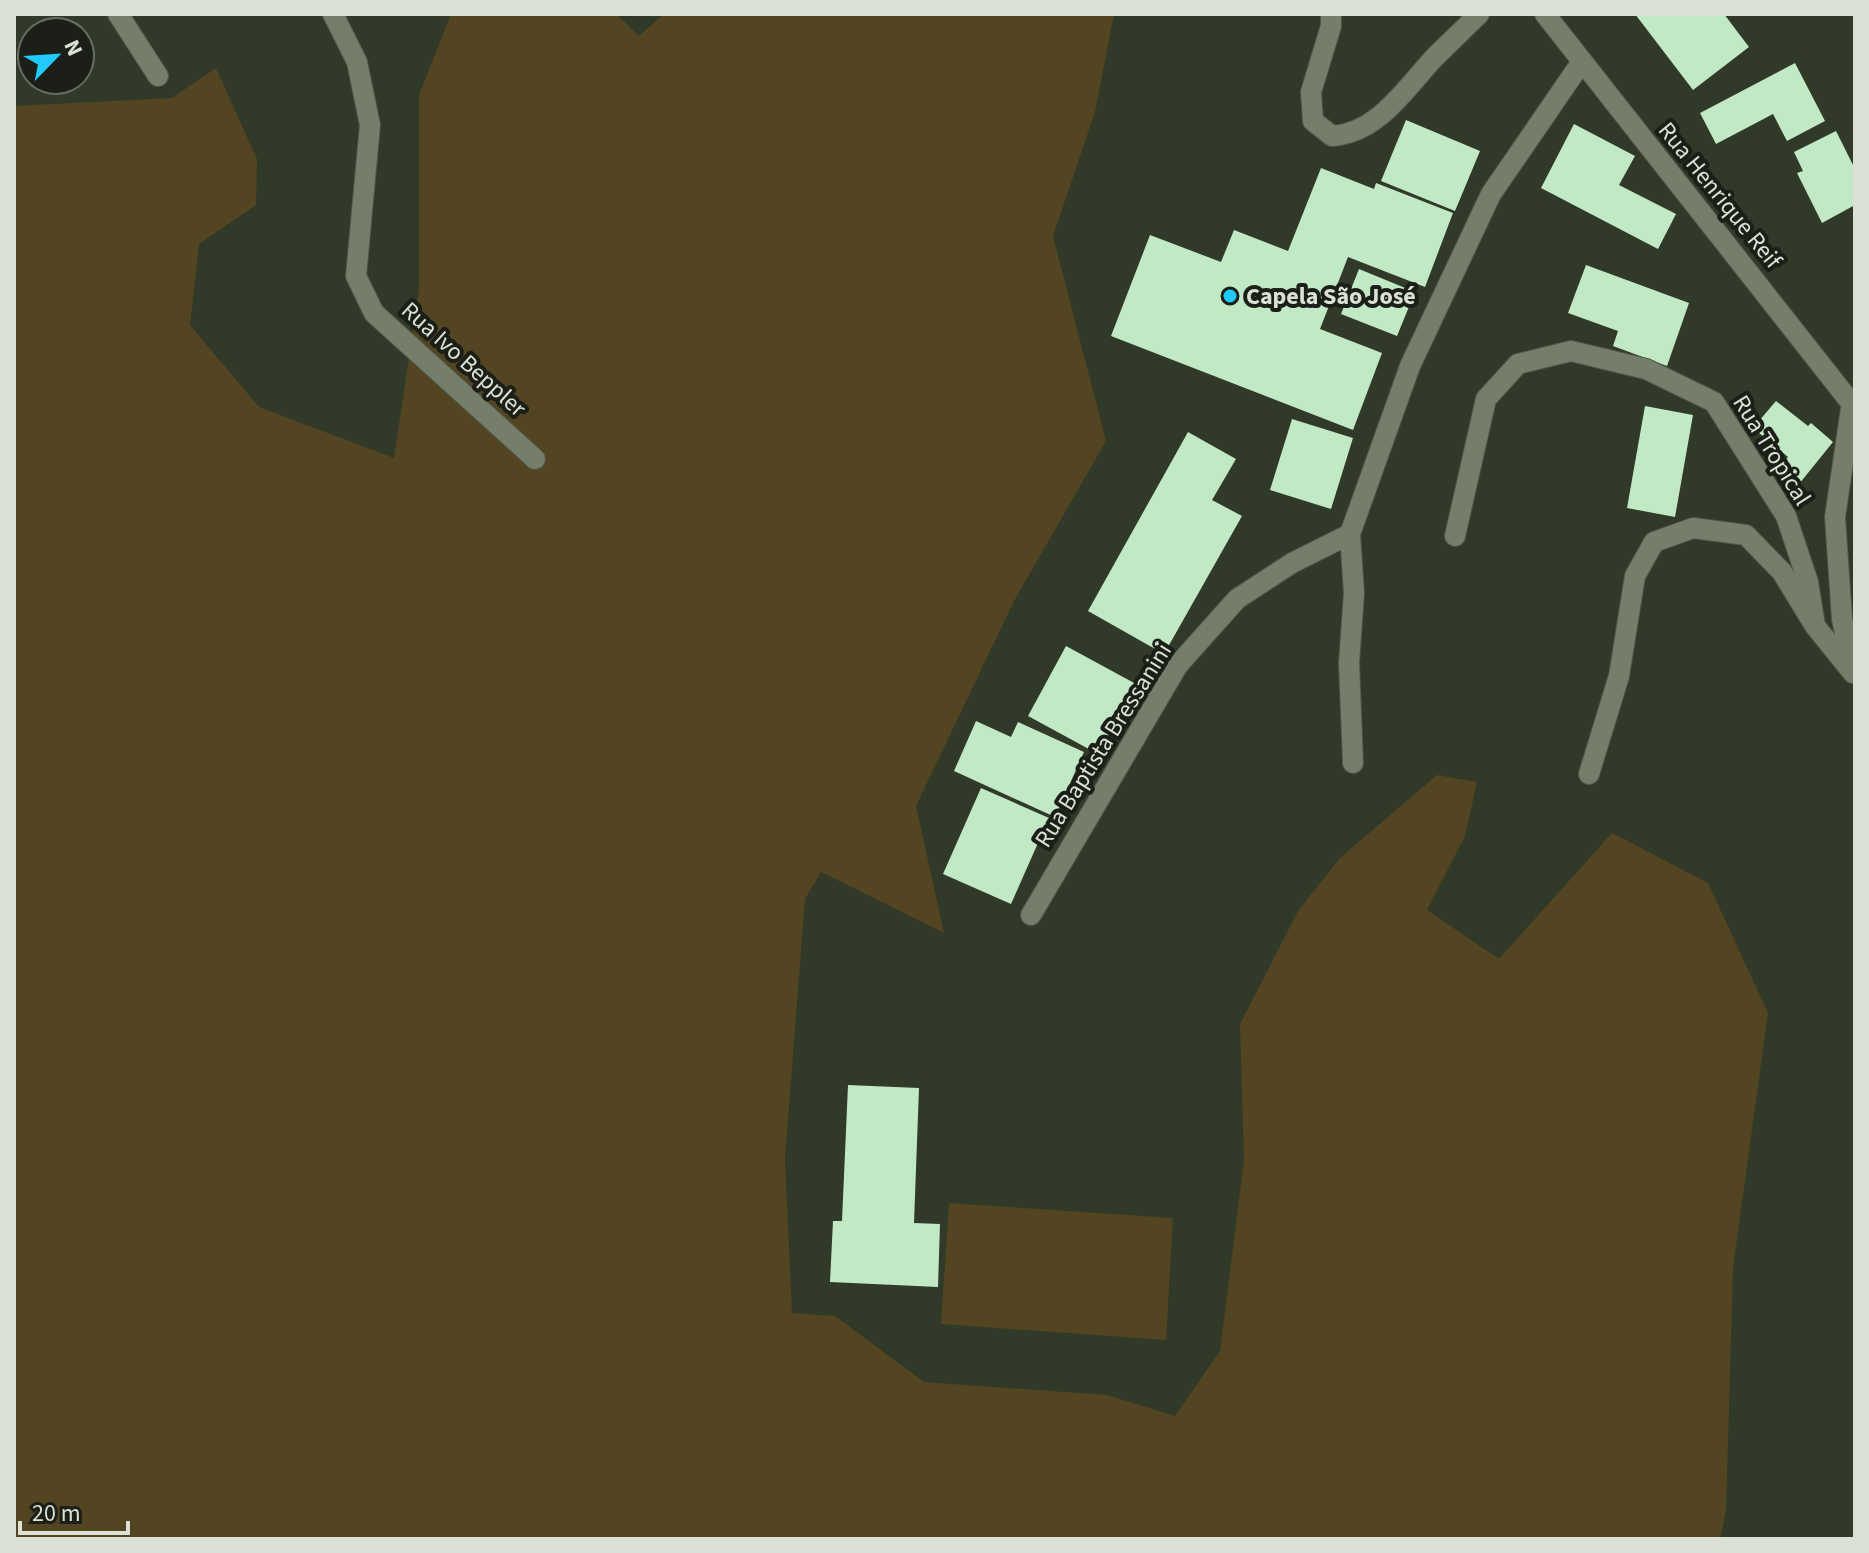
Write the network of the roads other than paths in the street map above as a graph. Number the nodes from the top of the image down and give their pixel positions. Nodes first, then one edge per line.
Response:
1 (118, 14) edge
2 (333, 14) edge
3 (1331, 14) edge
4 (1479, 14) edge
5 (1545, 14) edge
6 (1581, 63) junction
7 (158, 76) dead end
8 (1853, 405) edge
9 (535, 459) dead end
10 (1350, 534) junction
11 (1455, 536) dead end
12 (1815, 626) junction
13 (1854, 676) edge
14 (1353, 763) dead end
15 (1589, 774) dead end
16 (1031, 915) dead end

1 - 7 street
2 - 9 street, Rua Ivo Beppler
3 - 4 street
5 - 6 street, Rua Henrique Reif
6 - 8 street, Rua Henrique Reif
6 - 10 street
8 - 13 street
10 - 14 street
10 - 16 street, Rua Baptista Bressanini
11 - 12 street, Rua Tropical
12 - 13 street
12 - 15 street

